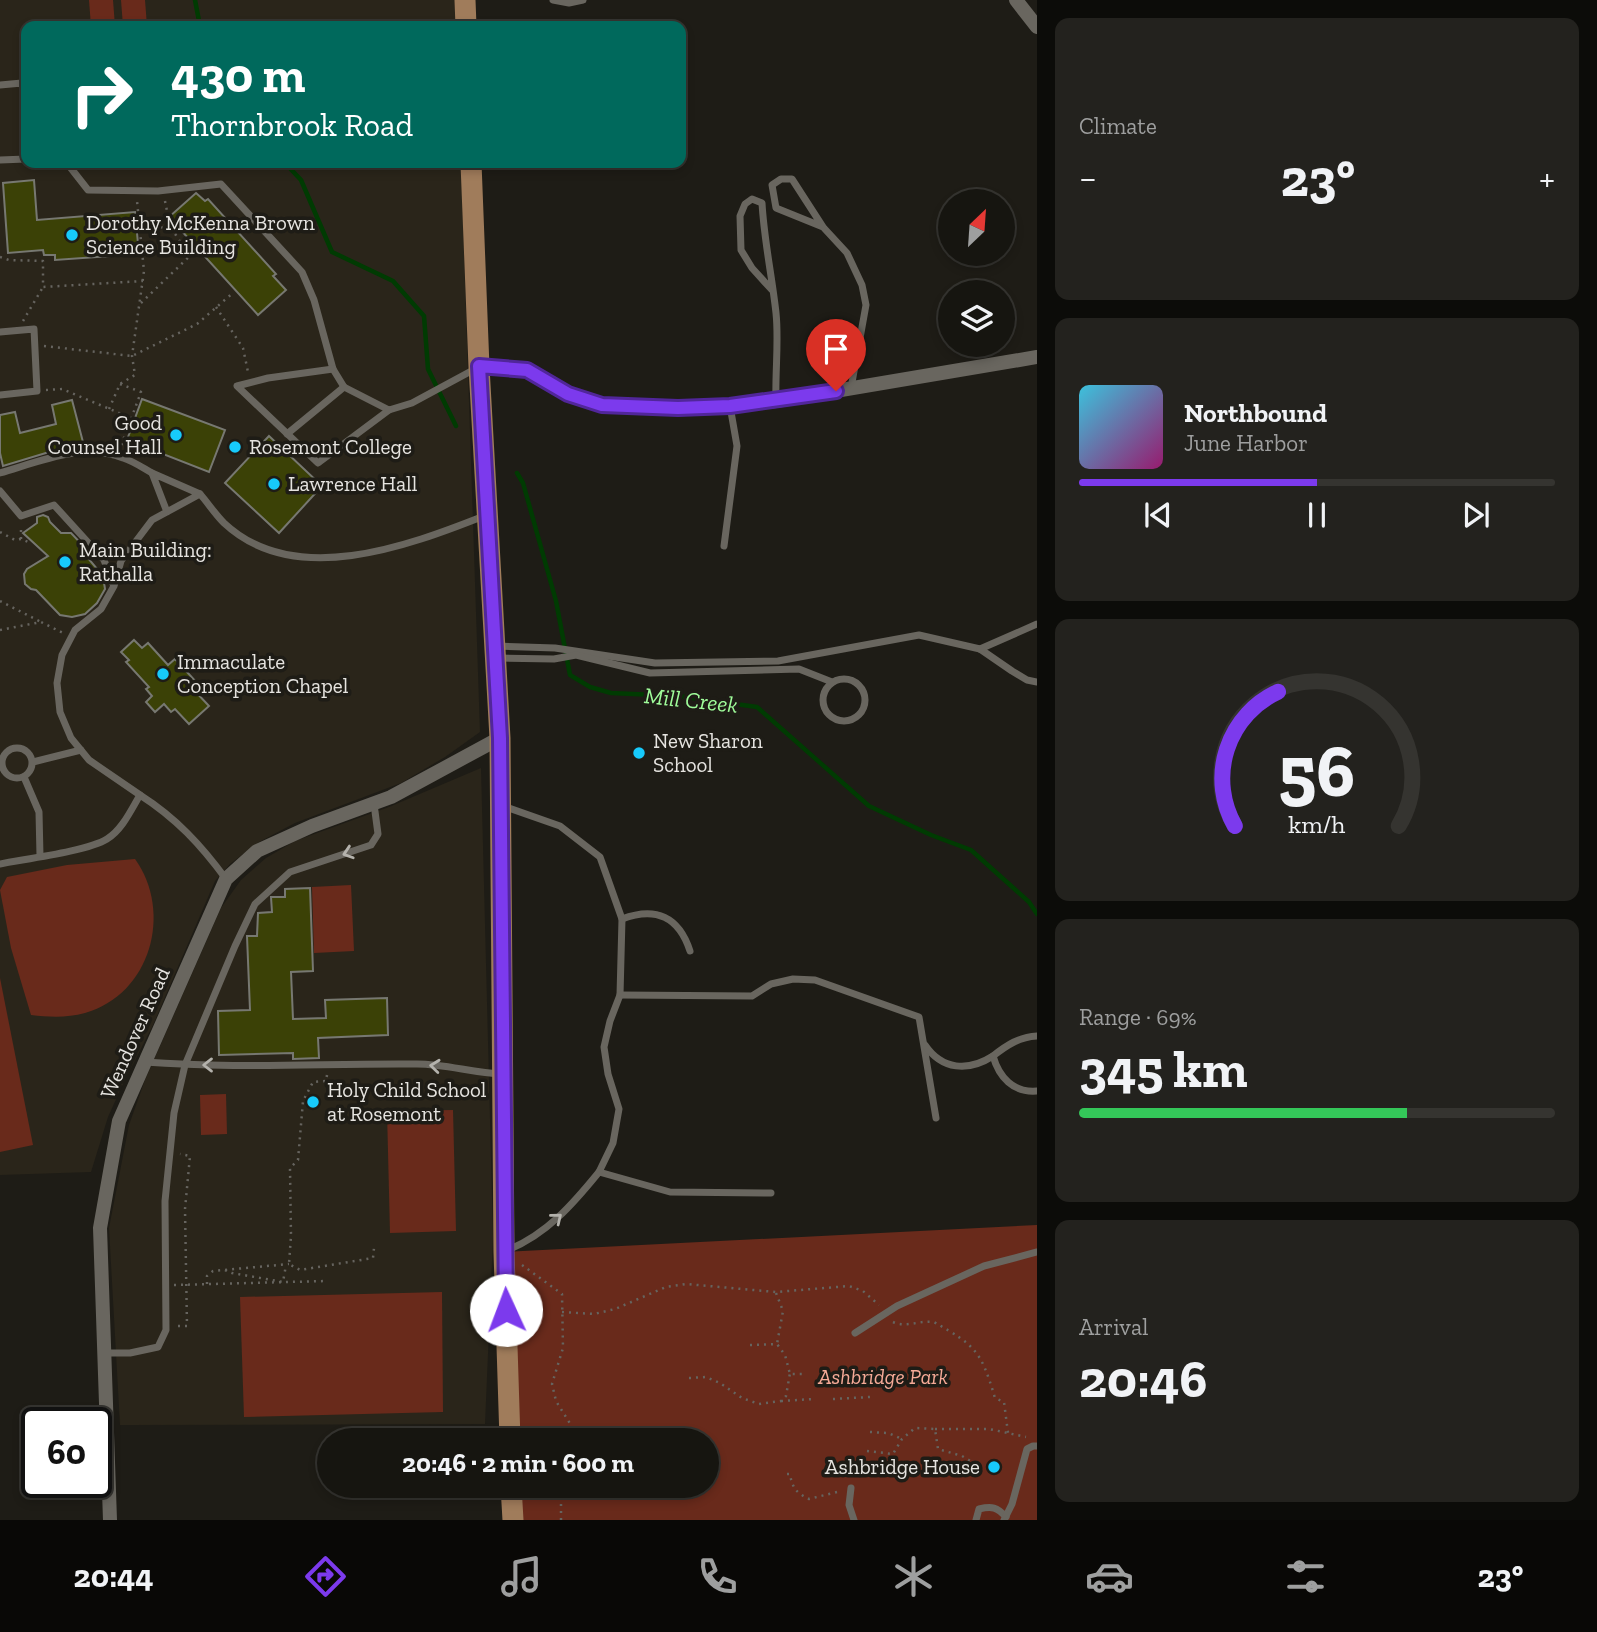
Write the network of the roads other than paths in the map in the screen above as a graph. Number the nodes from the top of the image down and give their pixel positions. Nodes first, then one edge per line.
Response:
1 (465, 0) edge
2 (553, 0) edge
3 (583, 0) edge
4 (1016, 0) edge
5 (466, 21) edge
6 (1037, 27) edge
7 (21, 83) edge
8 (0, 85) edge
9 (21, 159) edge
10 (0, 160) edge
11 (71, 168) edge
12 (471, 168) edge
13 (823, 226) junction
14 (772, 290) junction
15 (0, 332) edge
16 (1037, 344) edge
17 (1037, 357) edge
18 (333, 369) junction
19 (470, 371) junction
20 (344, 387) junction
21 (851, 389) junction
22 (0, 395) edge
23 (776, 401) junction
24 (730, 406) junction
25 (389, 410) junction
26 (287, 434) junction
27 (152, 472) junction
28 (0, 473) edge
29 (0, 491) edge
30 (200, 494) junction
31 (167, 512) junction
32 (488, 514) junction
33 (724, 546) dead end
34 (114, 586) junction
35 (1037, 624) edge
36 (980, 649) junction
37 (496, 652) junction
38 (832, 682) junction
39 (1037, 682) edge
40 (500, 738) junction
41 (81, 750) junction
42 (33, 762) junction
43 (1, 764) edge
44 (24, 777) junction
45 (140, 795) junction
46 (374, 804) junction
47 (500, 805) junction
48 (40, 856) junction
49 (0, 864) edge
50 (226, 878) junction
51 (622, 919) junction
52 (690, 951) dead end
53 (620, 995) junction
54 (1037, 1036) edge
55 (923, 1041) junction
56 (993, 1056) junction
57 (145, 1062) junction
58 (185, 1065) junction
59 (503, 1074) junction
60 (1037, 1091) edge
61 (936, 1118) dead end
62 (599, 1171) junction
63 (771, 1193) dead end
64 (504, 1252) junction
65 (1037, 1252) edge
66 (855, 1333) dead end
67 (104, 1353) junction
68 (510, 1428) edge
69 (1035, 1446) edge
70 (851, 1488) road end
71 (512, 1498) edge
72 (1005, 1518) edge
73 (110, 1520) edge
74 (513, 1520) edge
75 (854, 1520) edge
76 (976, 1520) edge

1 - 5 main road
2 - 3 lane
4 - 6 street
7 - 8 lane
9 - 10 lane
11 - 18 lane
12 - 19 main road
13 - 13 lane
13 - 21 lane
14 - 14 lane
14 - 23 lane
15 - 22 lane
16 - 17 street
17 - 21 street
18 - 20 lane
18 - 26 lane
19 - 24 street
19 - 25 lane
19 - 32 main road
20 - 25 lane
20 - 26 lane
21 - 23 street
23 - 24 street
24 - 33 lane
25 - 26 lane
27 - 28 lane
27 - 30 lane
27 - 31 lane
29 - 34 lane
30 - 31 lane
30 - 32 lane
31 - 34 lane
32 - 37 main road
34 - 41 lane
35 - 36 lane
36 - 37 lane
36 - 39 lane
37 - 38 lane
37 - 40 main road
38 - 38 lane
40 - 46 street, Wendover Road
40 - 47 main road
41 - 42 lane
41 - 45 lane
42 - 43 lane
42 - 44 lane
43 - 44 lane
44 - 48 lane
45 - 48 lane
45 - 50 lane
46 - 50 street, Wendover Road
46 -> 58 lane
47 - 51 lane
47 - 59 main road
48 - 49 lane
50 - 57 street, Wendover Road
51 - 52 lane
51 - 53 lane
53 - 55 lane
53 - 62 lane
54 - 56 lane
55 - 56 lane
55 - 61 lane
56 - 60 lane
57 - 58 lane
57 - 67 street, Wendover Road
59 -> 58 lane
58 - 67 lane
59 - 64 main road
62 - 63 lane
64 -> 62 lane
64 - 68 main road
65 - 66 lane
67 - 73 street, Wendover Road
69 - 72 lane
70 - 75 lane
71 - 74 main road
72 - 76 lane

